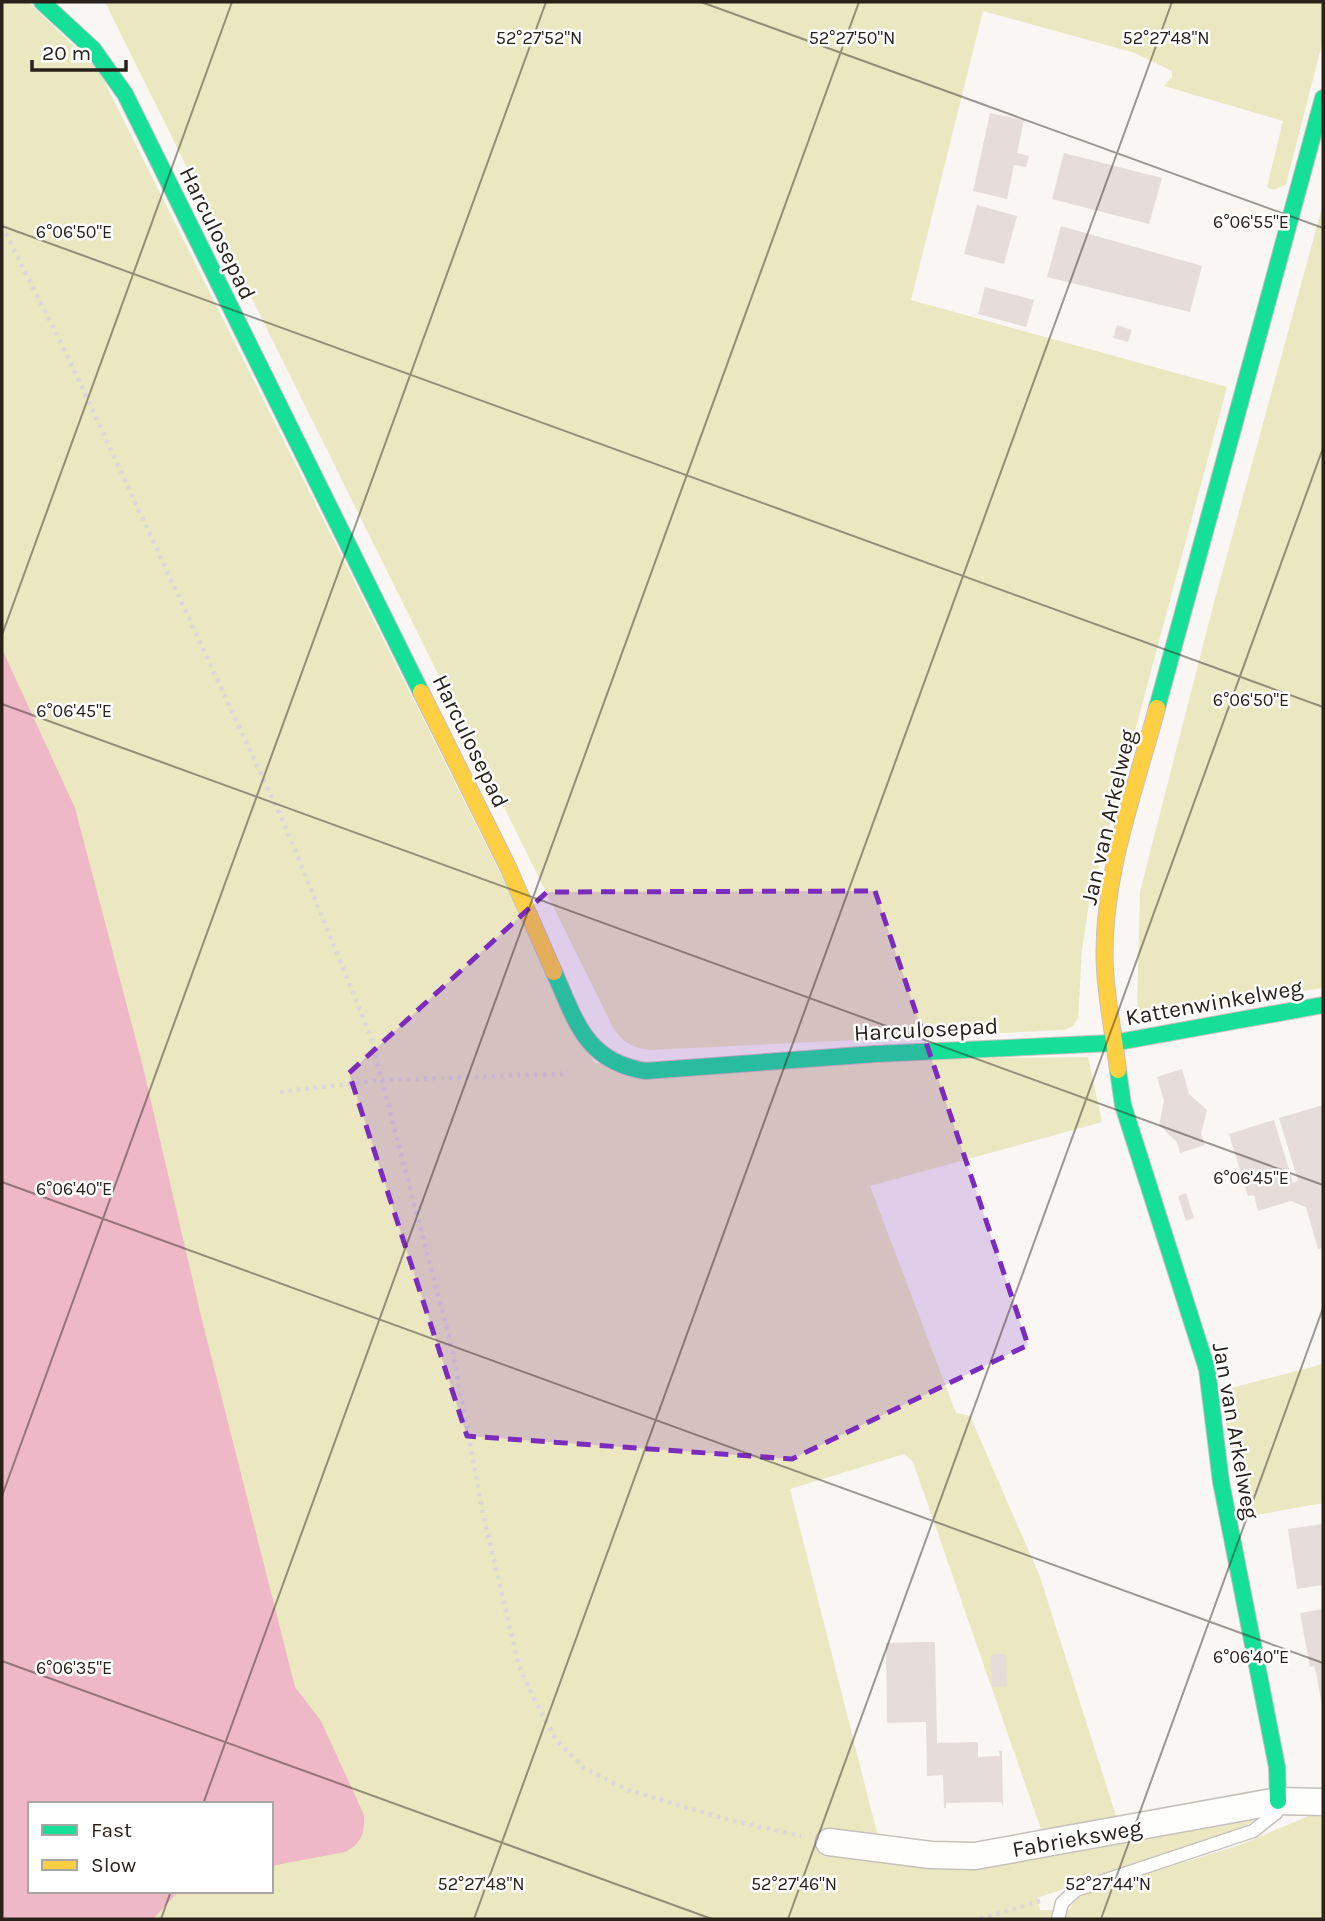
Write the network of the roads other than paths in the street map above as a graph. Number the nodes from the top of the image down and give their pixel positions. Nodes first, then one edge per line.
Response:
1 (42, 2) edge
2 (1323, 98) edge
3 (1323, 1005) edge
4 (1113, 1043) junction
5 (1278, 1801) junction
6 (1323, 1802) edge
7 (829, 1842) road end
8 (1058, 1919) edge

1 - 4 street, Harculosepad
2 - 4 street, Jan van Arkelweg
3 - 4 street, Kattenwinkelweg
4 - 5 street, Jan van Arkelweg
5 - 6 street, Fabrieksweg
5 - 7 street, Fabrieksweg
5 - 8 lane

